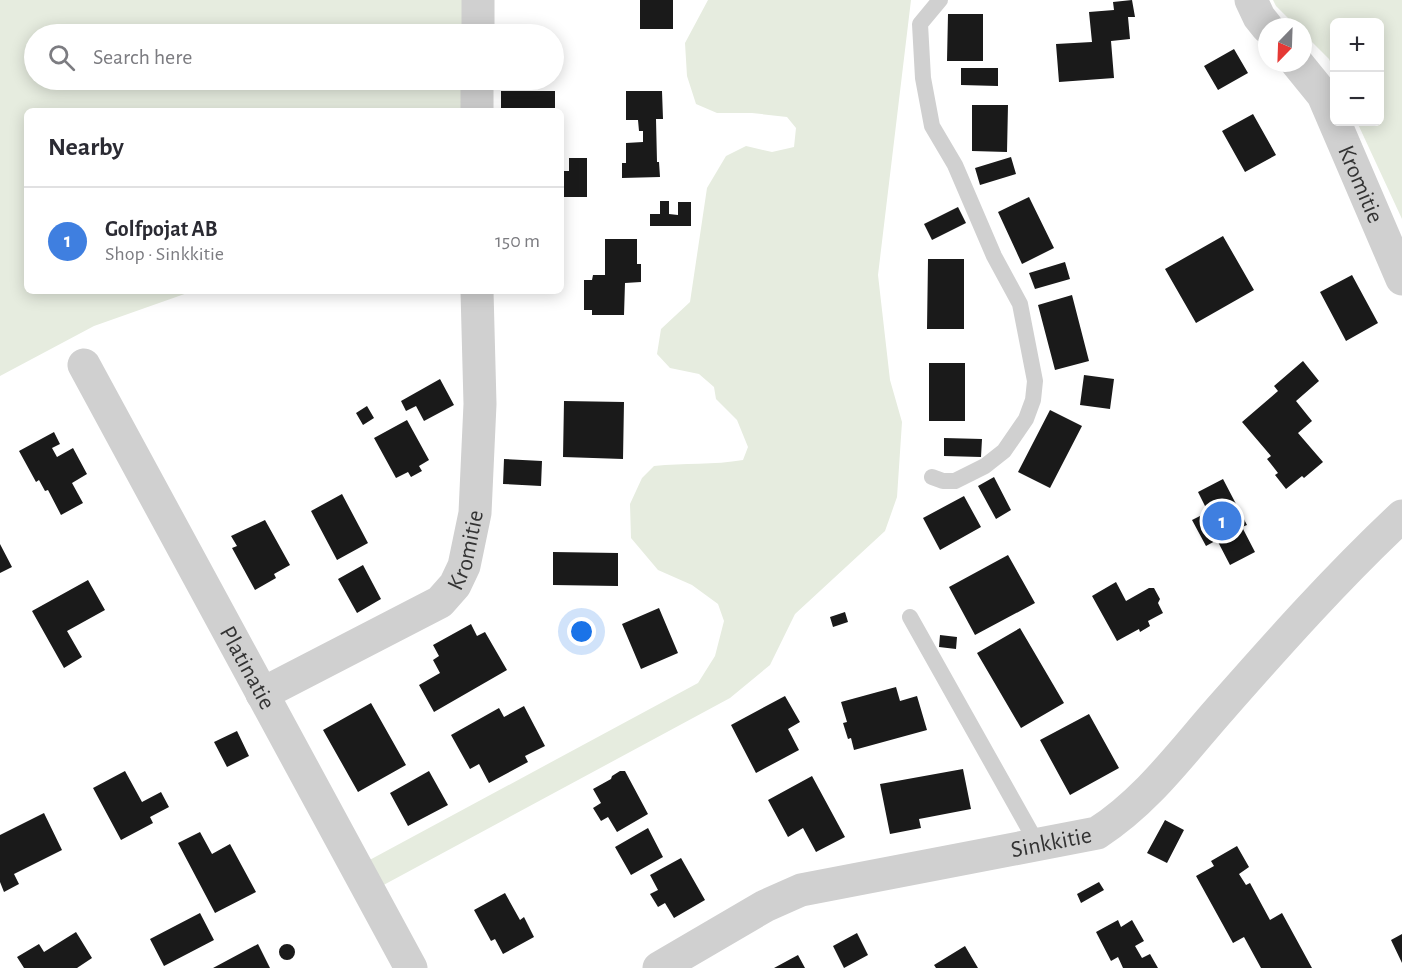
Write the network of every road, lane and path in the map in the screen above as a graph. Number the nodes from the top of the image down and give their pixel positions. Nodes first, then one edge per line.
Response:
1 (478, 0) edge
2 (940, 0) edge
3 (1251, 0) edge
4 (1260, 18) edge
5 (478, 24) edge
6 (1304, 72) edge
7 (477, 90) edge
8 (477, 108) edge
9 (1402, 279) edge
10 (477, 294) edge
11 (84, 365) dead end
12 (932, 477) dead end
13 (1402, 516) edge
14 (910, 617) dead end
15 (262, 694) junction
16 (1038, 845) junction
17 (411, 968) edge
18 (659, 968) edge

1 - 5 street
2 - 12 lane
3 - 4 street
6 - 9 street, Kromitie
7 - 8 street
10 - 15 street, Kromitie
11 - 15 street, Platinatie
13 - 16 street, Sinkkitie
14 - 16 lane
15 - 17 street, Platinatie
16 - 18 street, Sinkkitie

